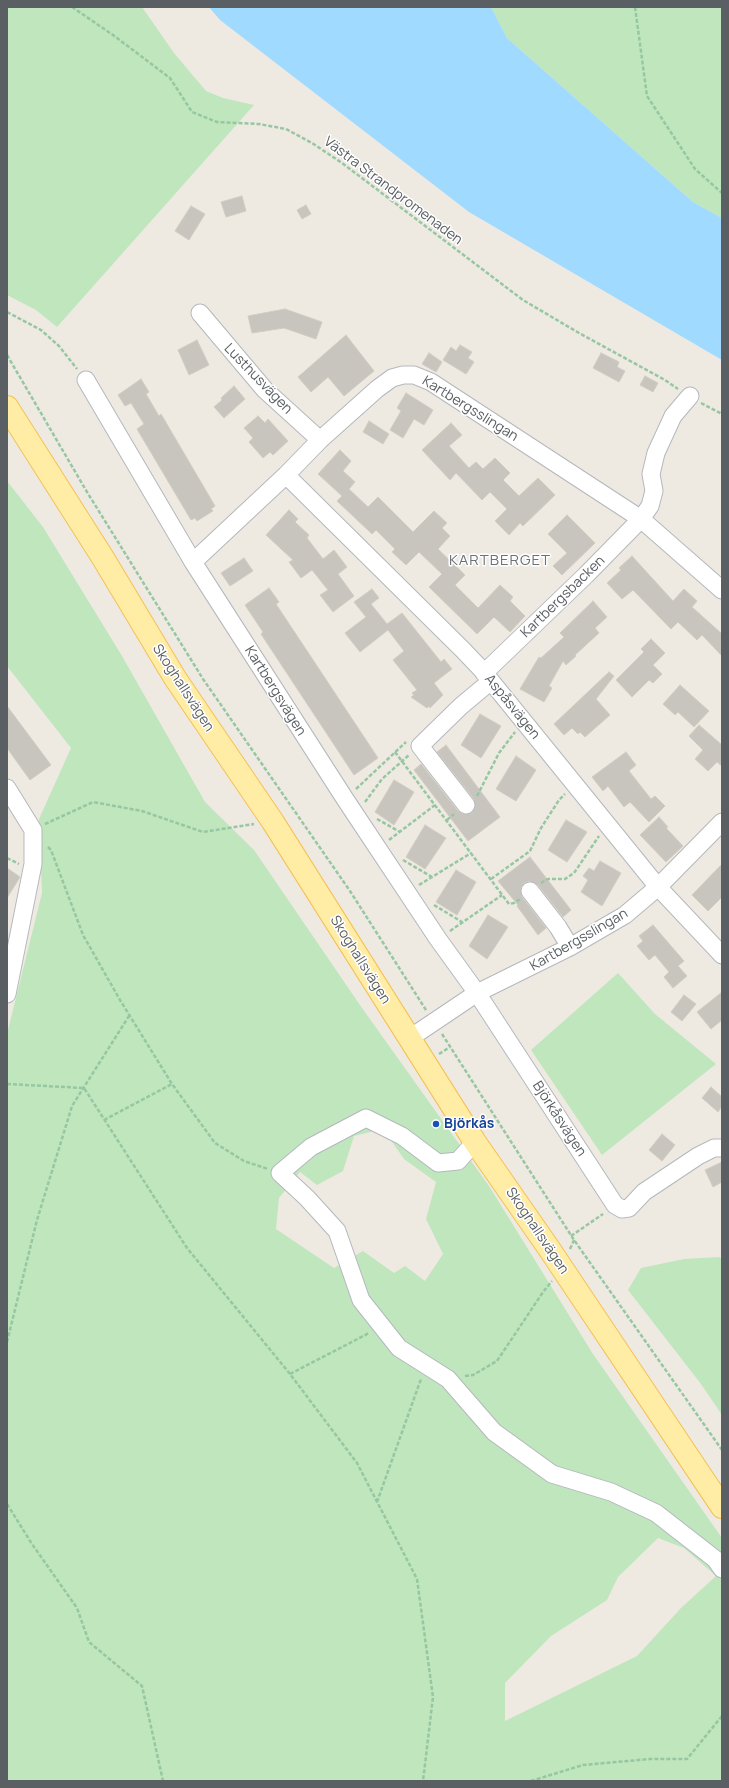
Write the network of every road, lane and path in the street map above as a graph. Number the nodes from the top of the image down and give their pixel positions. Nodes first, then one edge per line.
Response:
1 (72, 7) edge
2 (635, 7) edge
3 (722, 193) edge
4 (7, 312) edge
5 (200, 314) dead end
6 (7, 355) edge
7 (86, 380) joint
8 (665, 380) dead end
9 (690, 396) dead end
10 (7, 407) edge
11 (320, 440) junction
12 (286, 475) junction
13 (640, 519) junction
14 (194, 562) junction
15 (722, 590) edge
16 (488, 677) junction
17 (524, 722) junction
18 (420, 746) junction
19 (395, 752) dead end
20 (402, 762) junction
21 (577, 786) junction
22 (7, 788) edge
23 (435, 805) junction
24 (466, 805) junction
25 (354, 813) junction
26 (447, 820) junction
27 (273, 822) junction
28 (722, 822) edge
29 (608, 825) junction
30 (33, 830) junction
31 (378, 849) junction
32 (471, 853) junction
33 (388, 864) junction
34 (432, 877) junction
35 (491, 879) junction
36 (658, 887) junction
37 (406, 891) junction
38 (530, 892) junction
39 (502, 895) junction
40 (419, 911) junction
41 (462, 922) junction
42 (438, 939) junction
43 (570, 947) junction
44 (722, 955) edge
45 (477, 993) junction
46 (7, 994) edge
47 (129, 1016) junction
48 (433, 1021) junction
49 (410, 1038) junction
50 (7, 1084) edge
51 (172, 1084) junction
52 (84, 1088) junction
53 (104, 1120) junction
54 (475, 1142) junction
55 (722, 1148) edge
56 (280, 1173) junction
57 (615, 1205) junction
58 (571, 1236) junction
59 (562, 1268) junction
60 (382, 1326) junction
61 (7, 1342) edge
62 (426, 1365) junction
63 (290, 1374) junction
64 (448, 1379) junction
65 (722, 1450) edge
66 (377, 1502) junction
67 (7, 1504) edge
68 (722, 1507) edge
69 (722, 1569) edge
70 (722, 1716) edge
71 (163, 1781) edge
72 (423, 1781) edge
73 (531, 1781) edge

1 - 8 path, Västra Strandpromenaden
2 - 3 path
4 - 7 path
5 - 11 street, Lusthusvägen
6 - 48 path
7 - 14 street, Kartbergsvägen
9 - 13 street, Kartbergsbacken
10 - 27 main road, Skoghallsvägen
11 - 12 street, Kartbergsslingan
11 - 13 street, Kartbergsslingan
12 - 14 street, Kartbergsslingan
12 - 16 street, Aspåsvägen
13 - 15 street, Kartbergsslingan
13 - 16 street, Kartbergsbacken
14 - 25 street, Kartbergsvägen
16 - 17 street, Aspåsvägen
16 - 18 street, Kartbergsbacken
17 - 21 street, Aspåsvägen
17 - 24 path
18 - 20 path
18 - 24 street
19 - 20 path
20 - 23 path
20 - 25 path
21 - 29 street, Aspåsvägen
21 - 35 path
22 - 30 street
23 - 26 path
23 - 31 path
24 - 26 path
25 - 31 street, Kartbergsvägen
26 - 32 path
27 - 30 path
27 - 49 main road, Skoghallsvägen
28 - 36 street, Kartbergsslingan
29 - 36 street, Aspåsvägen
29 - 38 path
30 - 46 street
30 - 47 path
31 - 33 street, Kartbergsvägen
32 - 34 path
32 - 35 path
33 - 34 path
33 - 37 street, Kartbergsvägen
34 - 37 path
35 - 39 path
36 - 43 street, Kartbergsslingan
36 - 44 street, Aspåsvägen
37 - 40 street, Kartbergsvägen
38 - 39 path
38 - 43 street
39 - 41 path
40 - 41 path
40 - 42 street, Kartbergsvägen
41 - 42 path
42 - 45 street, Kartbergsvägen
43 - 45 street, Kartbergsslingan
45 - 48 street
45 - 57 street, Björkåsvägen
47 - 51 path
47 - 52 path
48 - 49 street
48 - 58 path
49 - 54 main road, Skoghallsvägen
50 - 52 path
51 - 53 path
51 - 56 path
52 - 53 path
52 - 61 path
53 - 63 path
54 - 56 street
54 - 59 main road, Skoghallsvägen
55 - 57 street
56 - 60 street
57 - 58 path
58 - 65 path
59 - 64 path
59 - 68 main road, Skoghallsvägen
60 - 62 street
60 - 63 path
62 - 64 street
62 - 66 path
63 - 66 path
64 - 69 street
66 - 72 path
67 - 71 path
70 - 73 path

